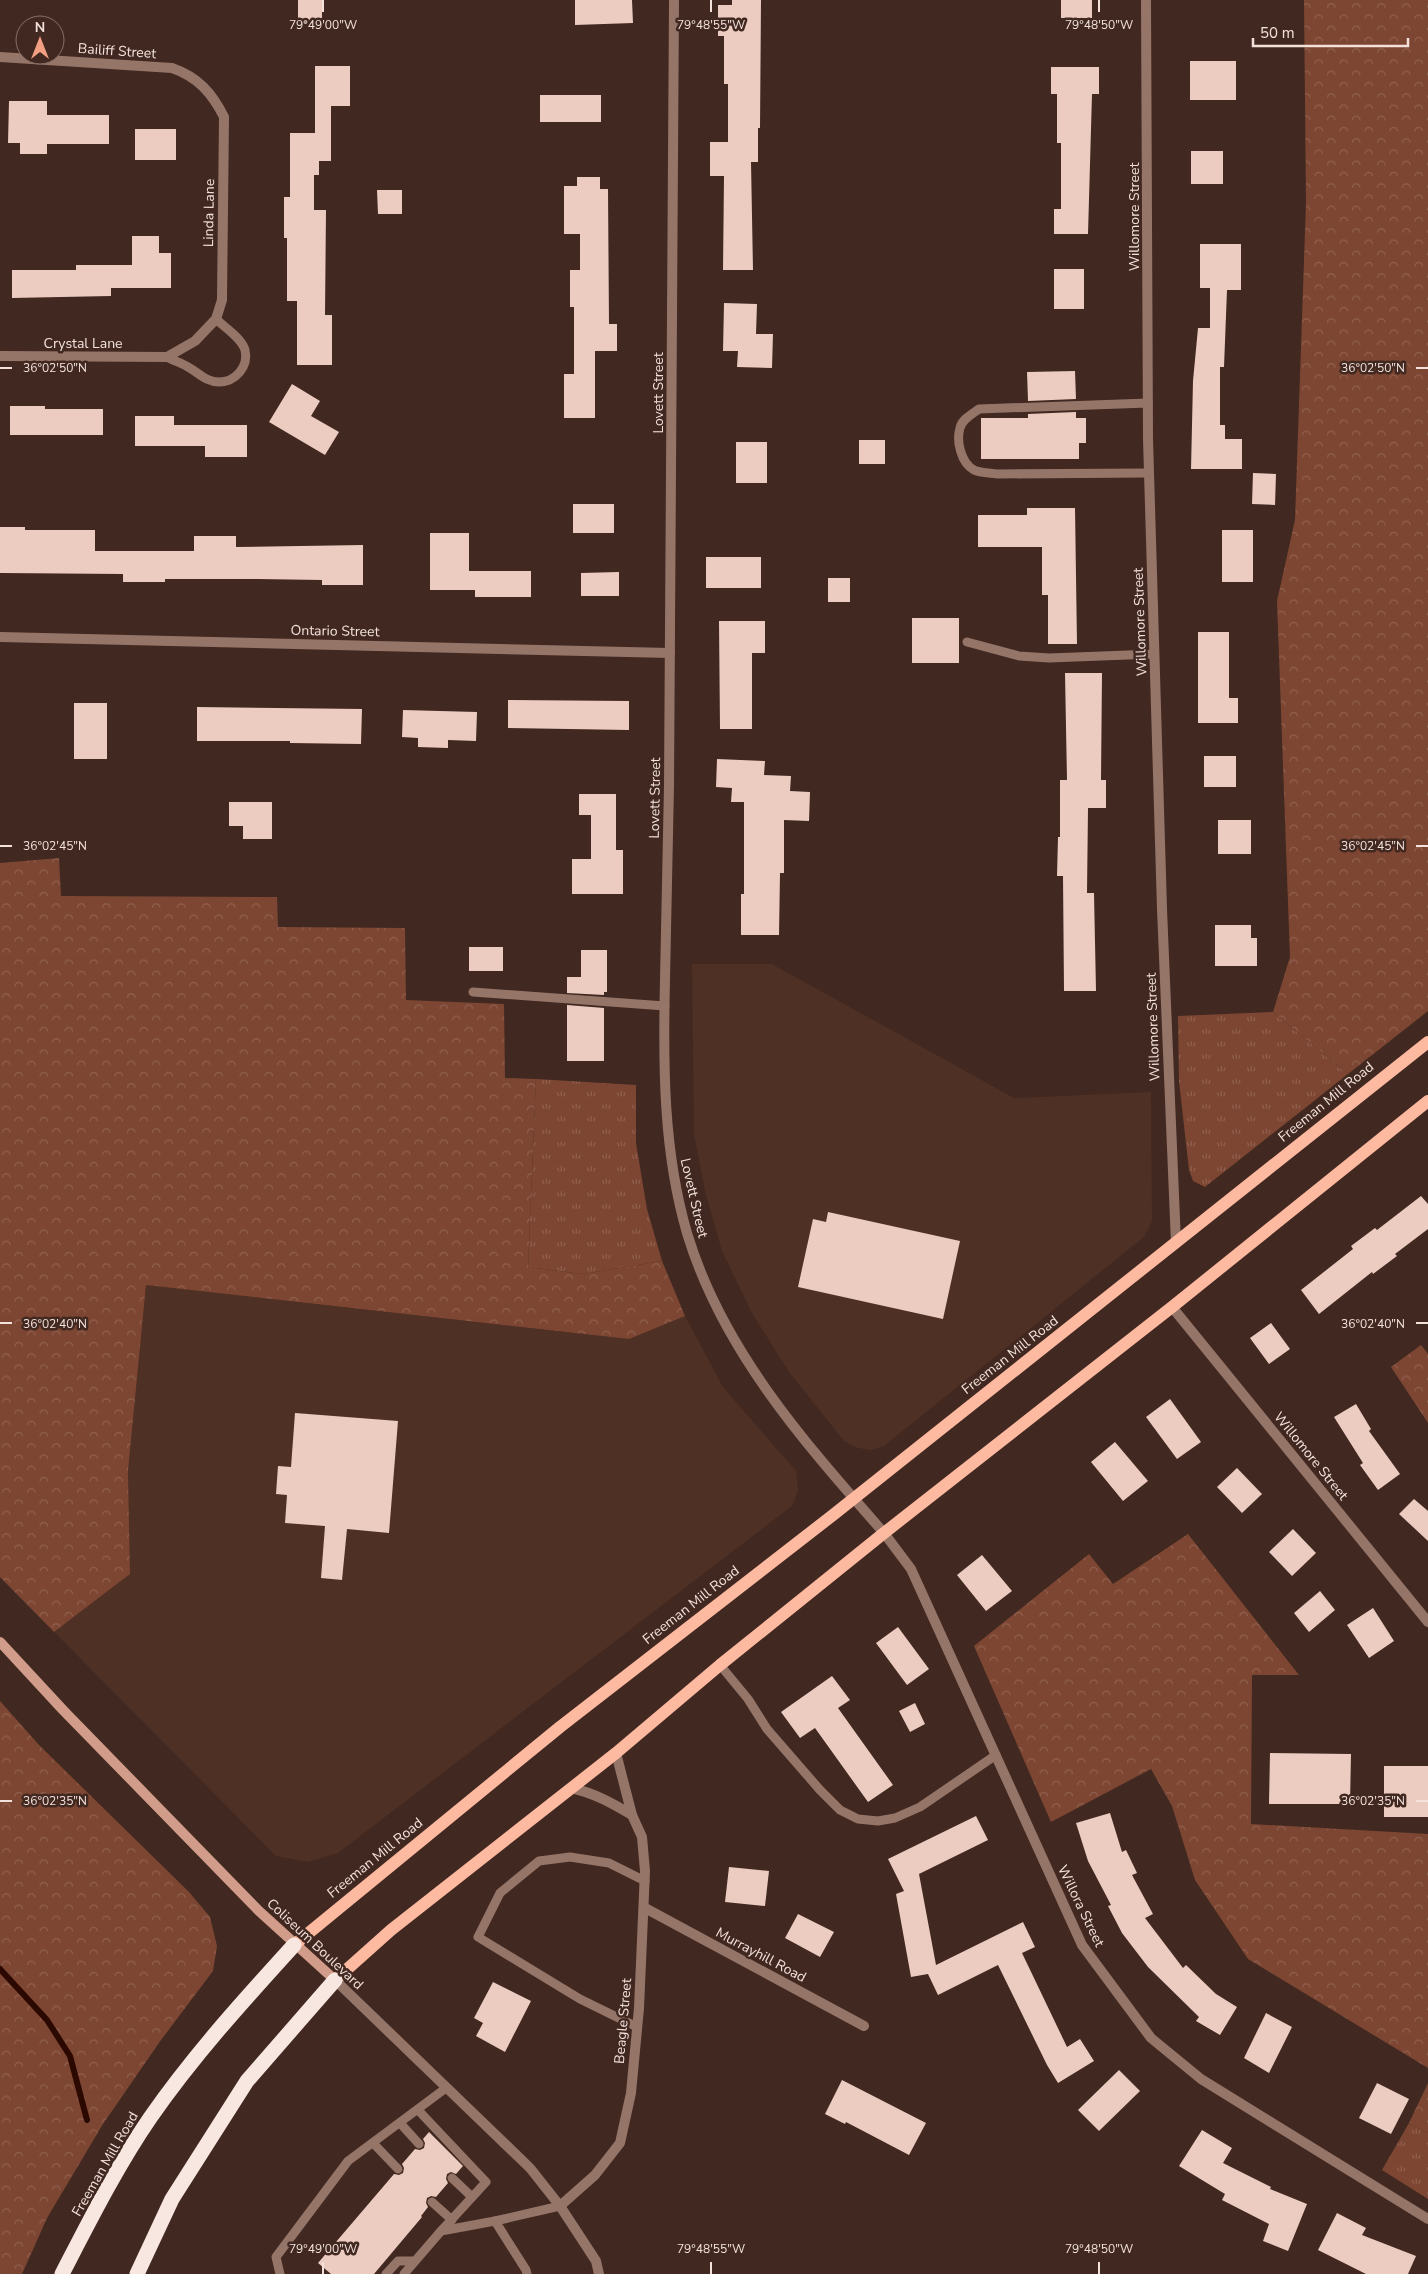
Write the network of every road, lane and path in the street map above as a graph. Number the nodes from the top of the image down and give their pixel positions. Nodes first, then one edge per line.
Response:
1 (674, 0) edge
2 (1146, 0) edge
3 (0, 57) edge
4 (172, 68) joint
5 (216, 319) junction
6 (0, 356) edge
7 (167, 358) junction
8 (1148, 403) junction
9 (1150, 473) junction
10 (0, 637) edge
11 (967, 642) dead end
12 (670, 653) junction
13 (1154, 654) junction
14 (473, 992) dead end
15 (665, 1006) junction
16 (1428, 1042) edge
17 (1428, 1101) edge
18 (1176, 1243) junction
19 (1172, 1307) junction
20 (854, 1498) junction
21 (884, 1533) junction
22 (1428, 1622) edge
23 (0, 1642) edge
24 (720, 1665) junction
25 (616, 1753) junction
26 (996, 1755) junction
27 (571, 1788) junction
28 (632, 1815) junction
29 (645, 1881) junction
30 (644, 1908) junction
31 (294, 1944) junction
32 (334, 1980) junction
33 (864, 2026) dead end
34 (637, 2027) junction
35 (446, 2088) junction
36 (418, 2110) junction
37 (400, 2123) junction
38 (373, 2143) junction
39 (419, 2144) dead end
40 (398, 2169) dead end
41 (452, 2178) dead end
42 (472, 2197) junction
43 (432, 2202) dead end
44 (560, 2206) junction
45 (1428, 2219) edge
46 (452, 2220) junction
47 (494, 2221) junction
48 (442, 2231) junction
49 (415, 2261) junction
50 (62, 2274) edge
51 (137, 2274) edge
52 (280, 2274) edge
53 (386, 2274) edge
54 (404, 2274) edge
55 (527, 2274) edge
56 (599, 2274) edge

1 - 12 street, Lovett Street
2 - 8 street, Willomore Street
3 - 4 street, Bailiff Street
4 - 5 street, Linda Lane
5 - 7 street, Linda Lane
5 - 7 lane
6 - 7 street, Crystal Lane
8 - 9 street, Willomore Street
8 - 9 lane
9 - 13 street, Willomore Street
10 - 12 street, Ontario Street
11 - 13 lane
12 - 15 street, Lovett Street
13 - 18 street, Willomore Street
14 - 15 lane
15 - 20 street, Lovett Street
16 - 18 main road, Freeman Mill Road
17 - 19 main road
18 - 20 main road, Freeman Mill Road
19 - 21 main road
19 - 22 street, Willomore Street
20 - 21 street, Lovett Street
20 - 31 main road, Freeman Mill Road
21 - 24 main road
21 - 26 street, Willora Street
23 - 31 main road, Coliseum Boulevard
24 - 25 main road
24 - 26 lane
25 - 27 main road
25 - 28 street, Beagle Street
26 - 45 street, Willora Street
27 - 28 street
27 - 32 main road
28 - 29 street, Beagle Street
29 - 30 street, Beagle Street
29 - 34 lane
30 - 33 street, Murrayhill Road
30 - 34 street, Beagle Street
31 - 32 main road, Coliseum Boulevard
31 - 50 highway, Freeman Mill Road
32 - 35 street, Coliseum Boulevard
32 - 51 highway
34 - 44 street, Beagle Street
35 - 36 lane
35 - 44 street, Coliseum Boulevard
36 - 37 lane
36 - 42 lane
37 - 38 lane
37 - 39 lane
38 - 40 lane
38 - 52 lane
41 - 42 lane
42 - 46 lane
43 - 46 lane
44 - 47 lane
44 - 56 street, Coliseum Boulevard
46 - 48 lane
47 - 48 lane
47 - 55 lane
48 - 49 lane
49 - 53 lane
49 - 54 lane

